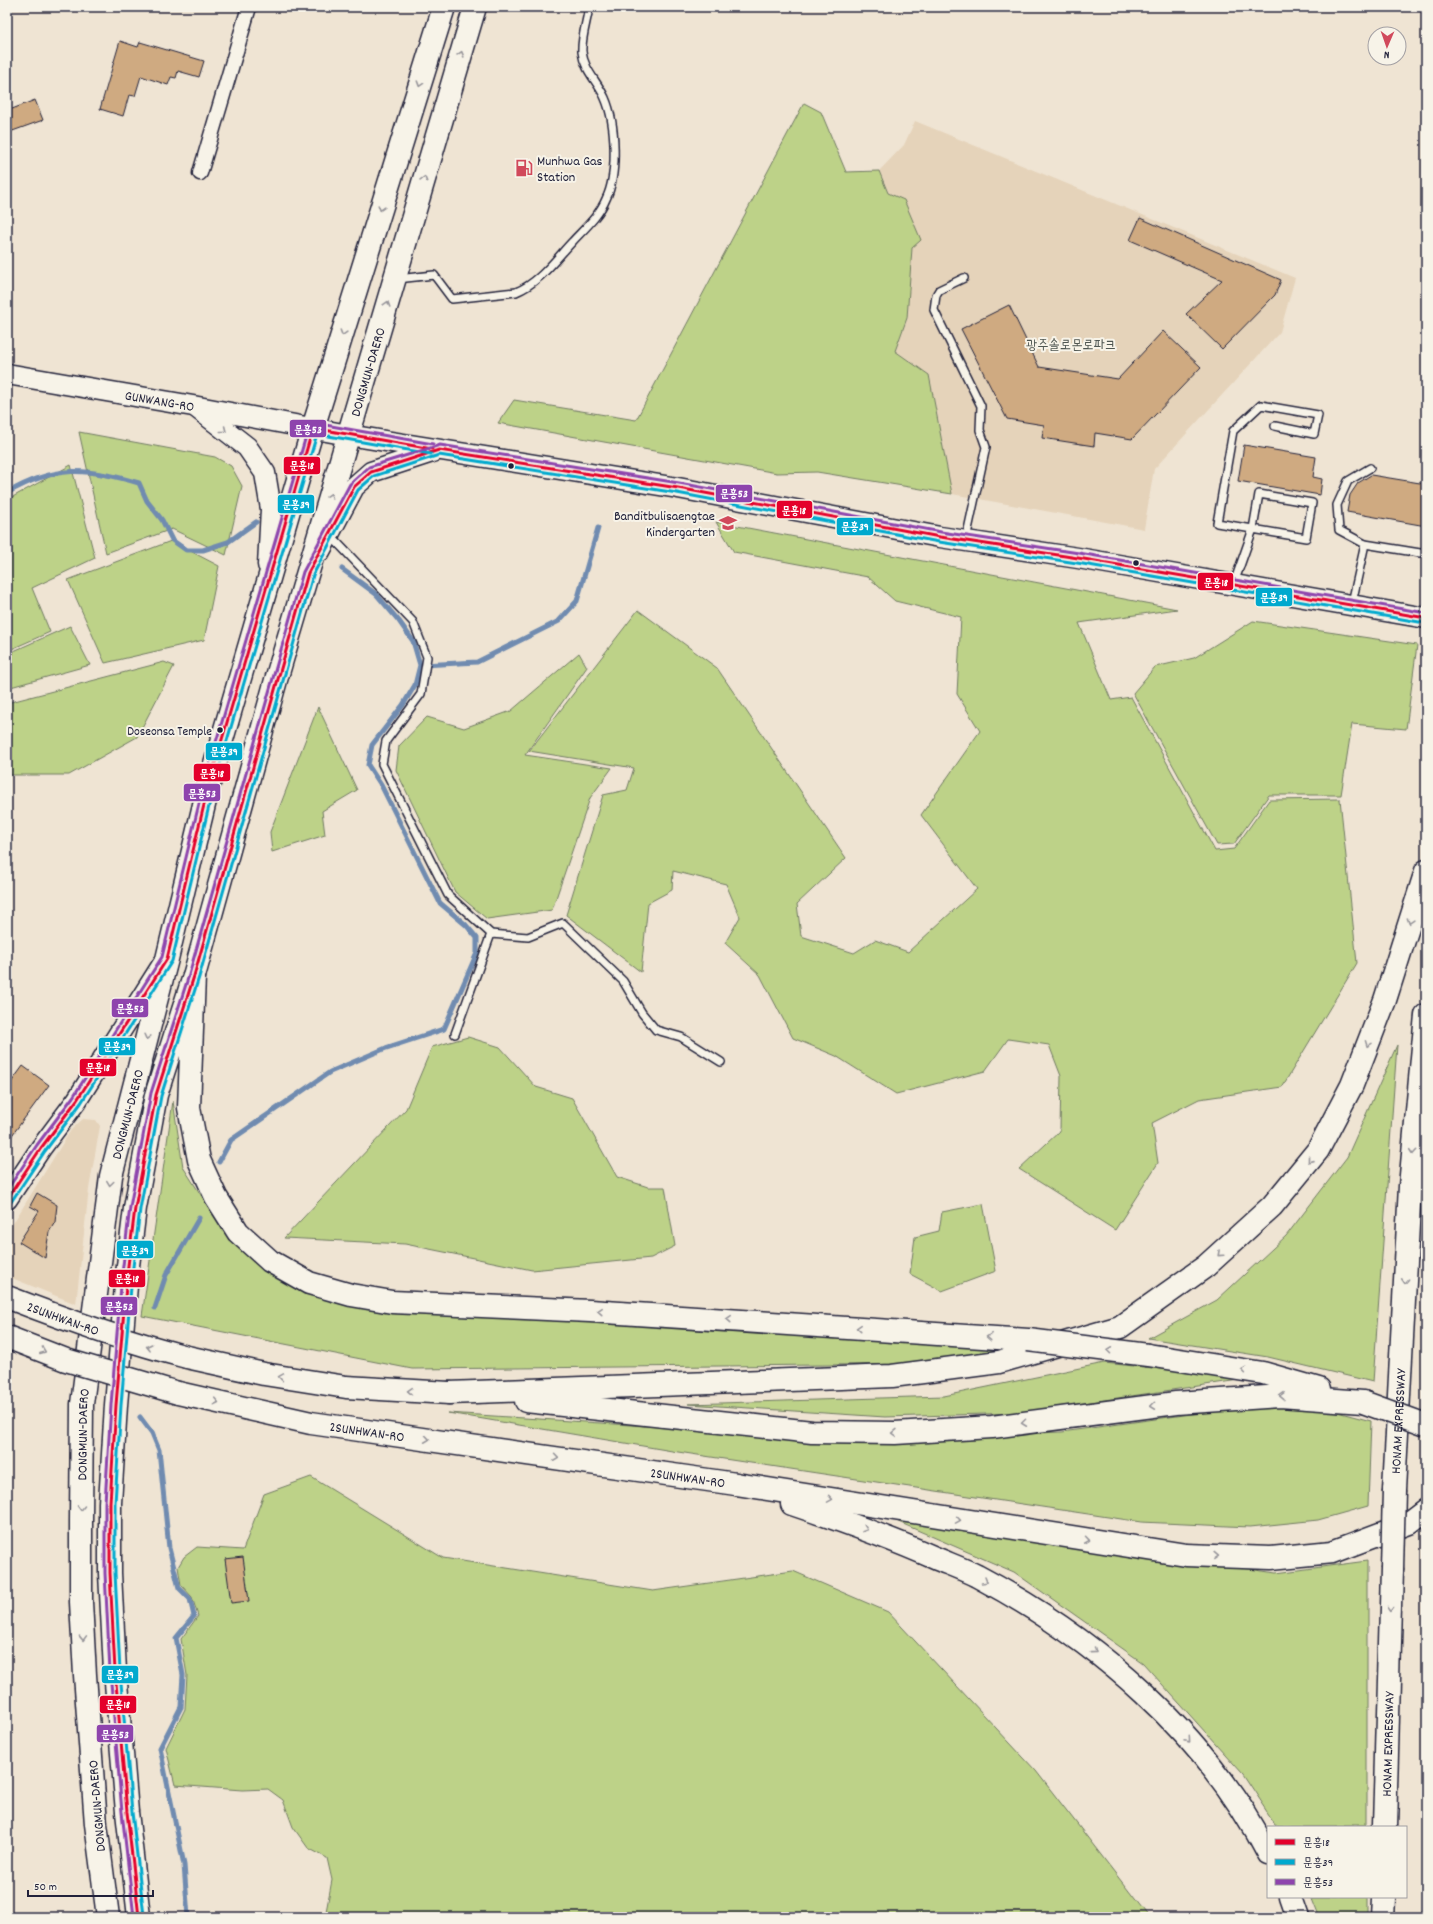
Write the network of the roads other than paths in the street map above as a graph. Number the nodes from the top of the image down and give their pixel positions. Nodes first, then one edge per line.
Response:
1 (249, 7) edge
2 (444, 7) edge
3 (475, 7) edge
4 (589, 7) edge
5 (200, 173) dead end
6 (964, 278) dead end
7 (394, 279) junction
8 (7, 374) edge
9 (194, 406) junction
10 (1275, 426) dead end
11 (313, 428) junction
12 (348, 435) junction
13 (439, 450) junction
14 (1370, 468) dead end
15 (1253, 529) junction
16 (329, 534) junction
17 (966, 541) junction
18 (1365, 544) junction
19 (1420, 553) dead end
20 (308, 574) junction
21 (268, 580) junction
22 (1233, 585) junction
23 (1351, 605) junction
24 (1426, 618) edge
25 (1426, 871) edge
26 (491, 934) junction
27 (167, 959) junction
28 (194, 976) junction
29 (1426, 1015) edge
30 (455, 1034) dead end
31 (721, 1062) dead end
32 (7, 1199) edge
33 (7, 1298) edge
34 (7, 1337) edge
35 (449, 1393) junction
36 (1363, 1402) junction
37 (1426, 1425) edge
38 (736, 1484) junction
39 (1426, 1510) edge
40 (1385, 1826) edge
41 (1267, 1852) edge
42 (1290, 1898) edge
43 (1383, 1898) edge
44 (108, 1917) edge
45 (139, 1917) edge
46 (1297, 1917) edge
47 (1382, 1917) edge

1 - 5 street
2 -> 11 main road, DONGMUN-DAERO
7 -> 3 main road, DONGMUN-DAERO
4 - 7 lane
6 - 17 lane
12 -> 7 main road, DONGMUN-DAERO
8 - 9 main road, GUNWANG-RO
9 - 11 main road, GUNWANG-RO
9 -> 21 main road
10 - 15 lane
11 - 12 main road, GUNWANG-RO
11 - 21 main road, DONGMUN-DAERO
12 - 13 main road, GUNWANG-RO
20 -> 12 main road, DONGMUN-DAERO
13 - 16 main road
13 - 17 main road, GUNWANG-RO
14 - 18 lane
15 - 15 lane
15 - 22 lane
16 - 20 main road
16 - 26 lane
17 - 22 main road, GUNWANG-RO
18 - 19 lane
18 - 23 lane
20 - 28 main road, DONGMUN-DAERO
21 - 27 main road, DONGMUN-DAERO
22 - 23 main road, GUNWANG-RO
23 - 24 main road, GUNWANG-RO
25 -> 35 main road
26 - 30 lane
26 - 31 lane
27 - 32 main road, DONGMUN-DAERO
27 -> 44 main road, DONGMUN-DAERO
36 -> 28 main road, bridge
28 - 45 main road, DONGMUN-DAERO
29 -> 40 main road, HONAM EXPRESSWAY, bridge
35 -> 33 main road, 2SUNHWAN-RO, bridge
34 -> 38 main road, 2SUNHWAN-RO, bridge
36 -> 35 main road
36 - 37 main road, bridge
38 -> 39 main road
38 -> 41 main road
42 - 46 main road
43 - 47 main road

